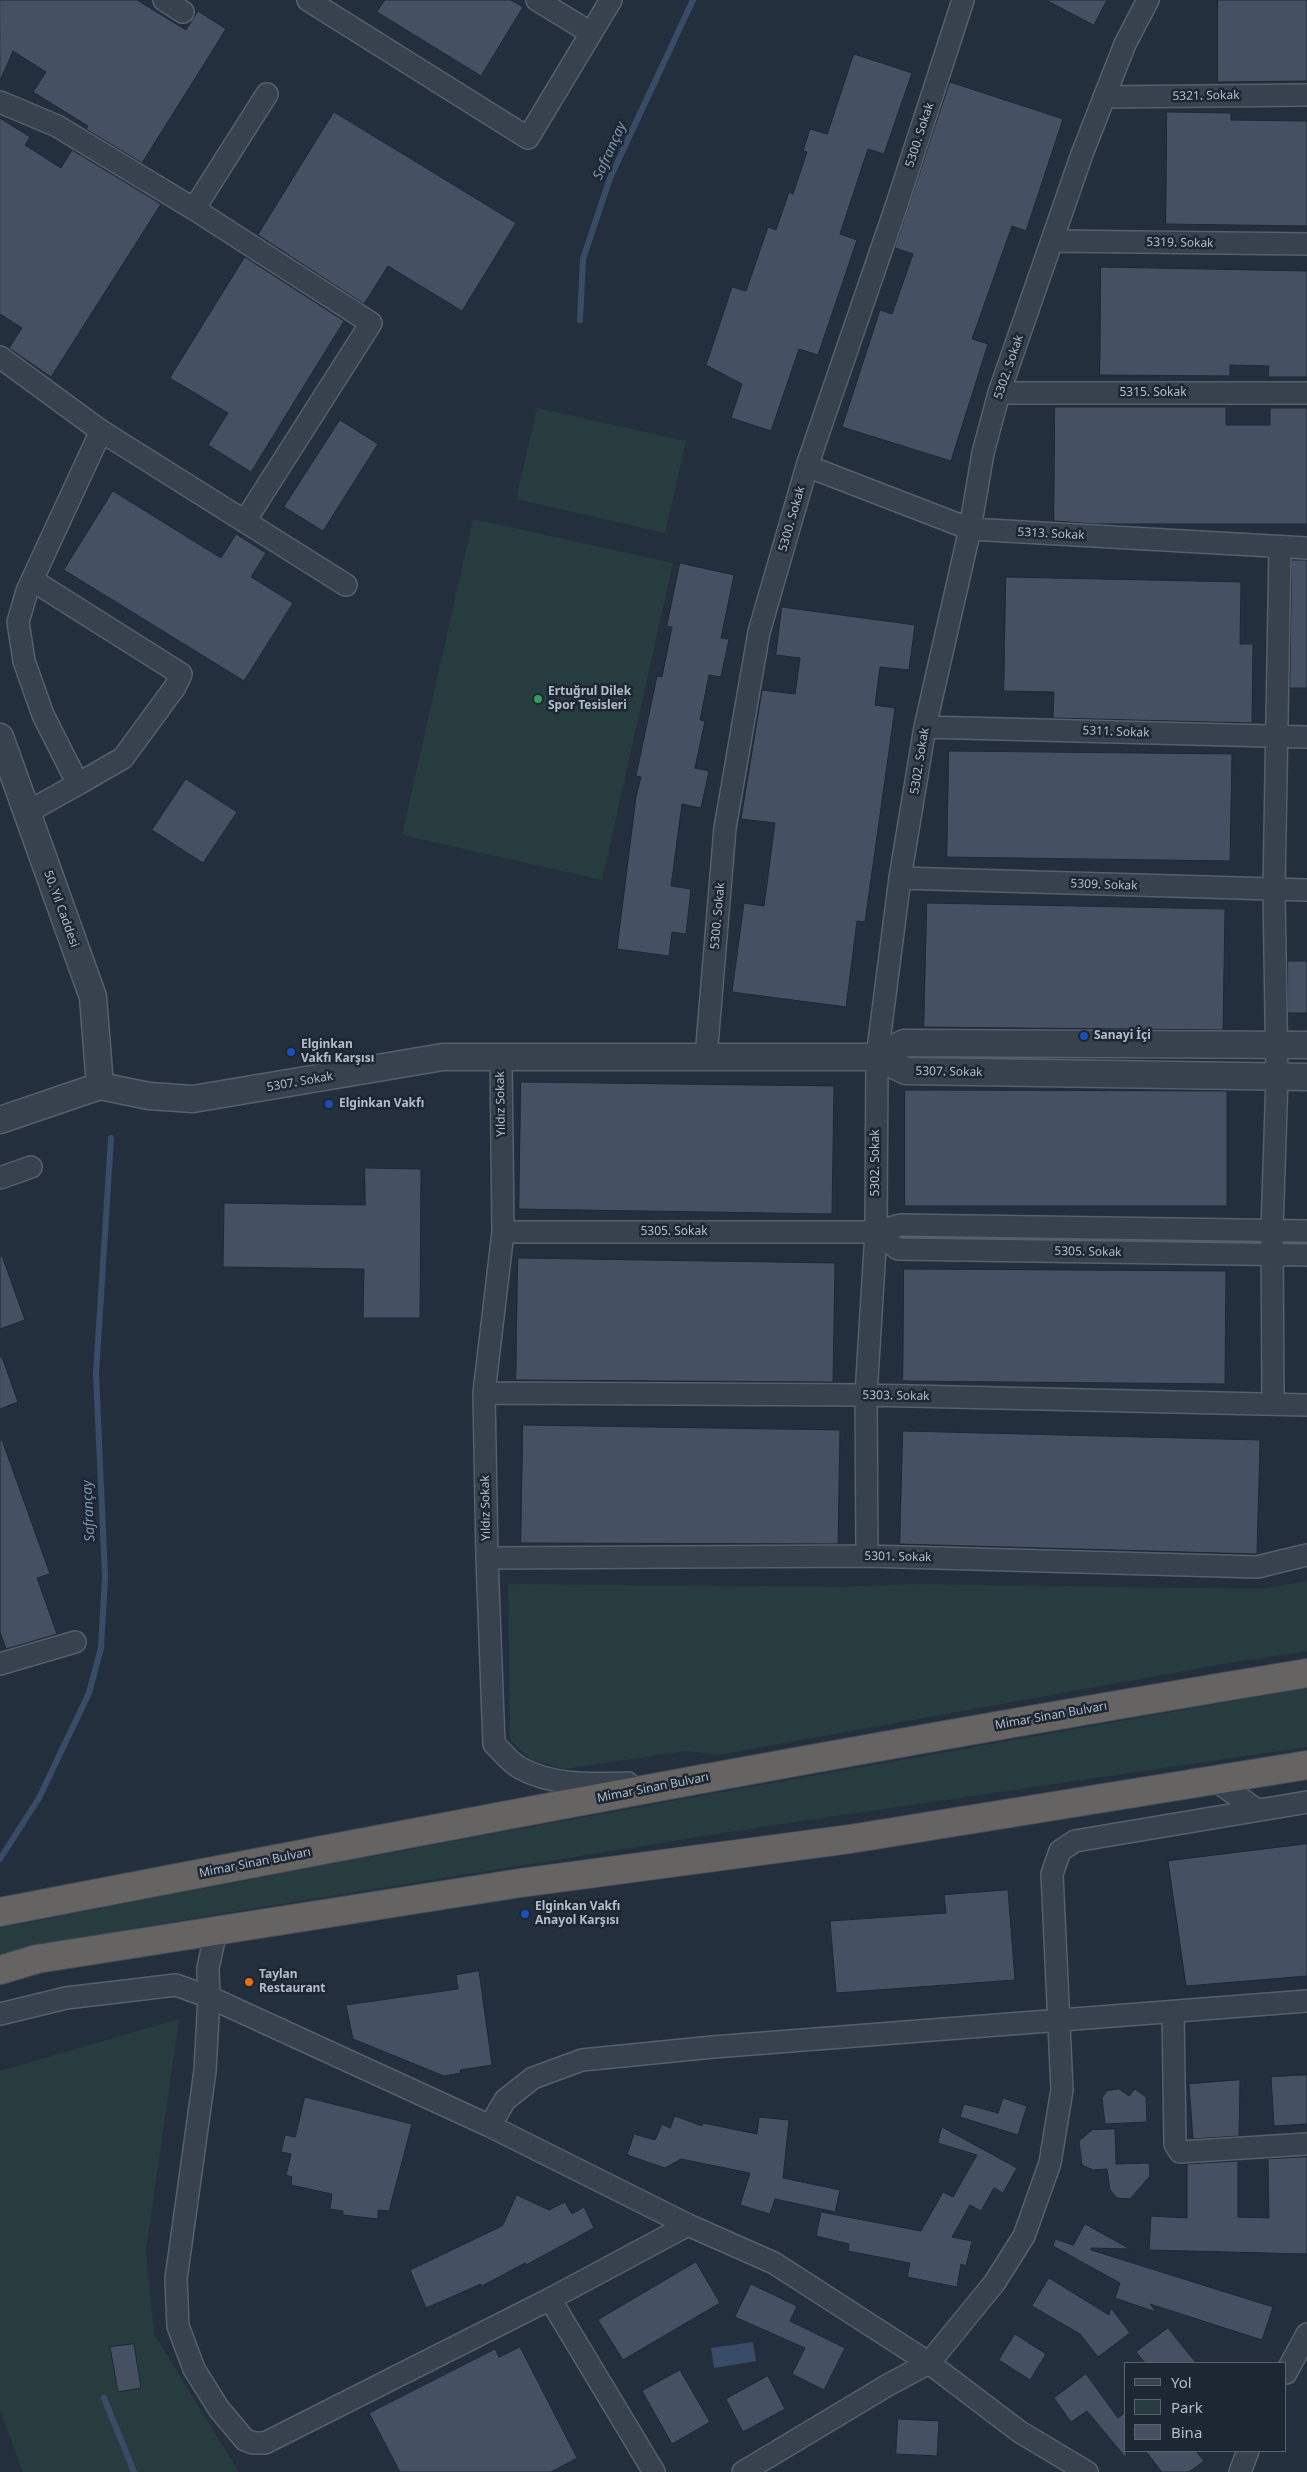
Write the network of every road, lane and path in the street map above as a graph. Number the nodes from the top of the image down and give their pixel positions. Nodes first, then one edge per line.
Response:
1 (164, 0) edge
2 (308, 0) edge
3 (537, 0) edge
4 (611, 0) edge
5 (963, 0) edge
6 (1148, 0) edge
7 (183, 12) dead end
8 (591, 33) junction
9 (267, 94) dead end
10 (1307, 95) edge
11 (1104, 98) junction
12 (0, 102) edge
13 (194, 209) junction
14 (1054, 241) junction
15 (1307, 244) edge
16 (0, 357) edge
17 (998, 394) junction
18 (1307, 394) edge
19 (101, 431) junction
20 (807, 466) junction
21 (245, 521) junction
22 (970, 529) junction
23 (1280, 548) junction
24 (1307, 548) edge
25 (32, 580) junction
26 (346, 585) dead end
27 (925, 727) junction
28 (1277, 736) junction
29 (0, 737) edge
30 (1307, 737) edge
31 (78, 784) junction
32 (26, 813) junction
33 (900, 878) junction
34 (1274, 890) junction
35 (1307, 890) edge
36 (1275, 1045) junction
37 (1307, 1046) edge
38 (501, 1056) junction
39 (706, 1057) junction
40 (877, 1057) junction
41 (1277, 1077) junction
42 (1307, 1078) edge
43 (100, 1086) junction
44 (0, 1120) edge
45 (31, 1167) dead end
46 (0, 1178) edge
47 (1272, 1230) junction
48 (1307, 1230) edge
49 (503, 1232) junction
50 (876, 1232) junction
51 (1272, 1254) junction
52 (1307, 1255) edge
53 (484, 1393) junction
54 (866, 1395) junction
55 (1274, 1404) junction
56 (1307, 1405) edge
57 (1307, 1555) edge
58 (867, 1556) junction
59 (487, 1558) junction
60 (75, 1642) dead end
61 (0, 1664) edge
62 (1307, 1673) edge
63 (1307, 1765) edge
64 (698, 1780) junction
65 (1213, 1780) junction
66 (1307, 1802) edge
67 (1256, 1809) junction
68 (0, 1912) edge
69 (216, 1931) junction
70 (0, 1970) edge
71 (209, 1997) junction
72 (1307, 2001) edge
73 (1173, 2013) junction
74 (0, 2014) edge
75 (1060, 2020) junction
76 (490, 2126) junction
77 (1307, 2144) edge
78 (688, 2225) junction
79 (550, 2299) junction
80 (1307, 2334) edge
81 (929, 2363) junction
82 (1287, 2371) edge
83 (1248, 2452) edge
84 (654, 2472) edge
85 (743, 2472) edge
86 (1087, 2472) edge
87 (1240, 2472) edge

1 - 7 street
2 - 8 street
3 - 8 street
4 - 8 street
5 - 20 street, 5300. Sokak
6 - 11 street, 5302. Sokak
9 - 13 street
10 - 11 street, 5321. Sokak
11 - 14 street, 5302. Sokak
12 - 13 street
13 - 21 street
14 - 15 street, 5319. Sokak
14 - 17 street, 5302. Sokak
16 - 19 street
17 - 18 street, 5315. Sokak
17 - 22 street, 5302. Sokak
19 - 21 street
19 - 25 street
20 - 22 street, 5313. Sokak
20 - 39 street, 5300. Sokak
21 - 26 street
22 - 23 street, 5313. Sokak
22 - 27 street, 5302. Sokak
23 - 24 street, 5313. Sokak
23 - 28 street
25 - 31 street
25 - 31 street
27 - 28 street, 5311. Sokak
27 - 33 street, 5302. Sokak
28 - 30 street, 5311. Sokak
28 - 34 street
29 - 32 street, 50. Yıl Caddesi
31 - 32 street
32 - 43 street, 50. Yıl Caddesi
33 - 34 street, 5309. Sokak
33 - 40 street, 5302. Sokak
34 - 35 street, 5309. Sokak
34 - 36 street
36 - 37 street
36 - 40 street
36 - 41 street
38 - 39 street, 5307. Sokak
38 - 43 street, 5307. Sokak
38 - 49 street, Yıldız Sokak
39 - 40 street, 5307. Sokak
40 - 41 street, 5307. Sokak
40 - 50 street, 5302. Sokak
41 - 42 street, 5307. Sokak
41 - 47 street
43 - 44 street
45 - 46 street
47 - 48 street, 5305. Sokak
47 - 50 street, 5305. Sokak
47 - 51 street
49 - 50 street, 5305. Sokak
49 - 53 street, Yıldız Sokak
50 - 51 street, 5305. Sokak
50 - 54 street, 5302. Sokak
51 - 52 street, 5305. Sokak
51 - 55 street
53 - 54 street, 5303. Sokak
53 - 59 street, Yıldız Sokak
54 - 55 street, 5303. Sokak
54 - 58 street, 5302. Sokak
55 - 56 street, 5303. Sokak
57 - 58 street, 5301. Sokak
58 - 59 street, 5301. Sokak
59 - 64 street, Yıldız Sokak
60 - 61 street
62 - 64 highway, Mimar Sinan Bulvarı
63 - 65 highway
64 - 68 highway, Mimar Sinan Bulvarı
65 - 67 street
65 - 69 highway
66 - 67 street
67 - 75 street
69 - 70 highway
69 - 71 street
71 - 74 street
71 - 76 street
71 - 79 street
72 - 73 street
73 - 75 street
73 - 77 street
75 - 76 street
75 - 81 street
76 - 78 street
78 - 79 street
78 - 81 street
79 - 84 street
80 - 82 street
81 - 85 street
81 - 86 street
83 - 87 street

